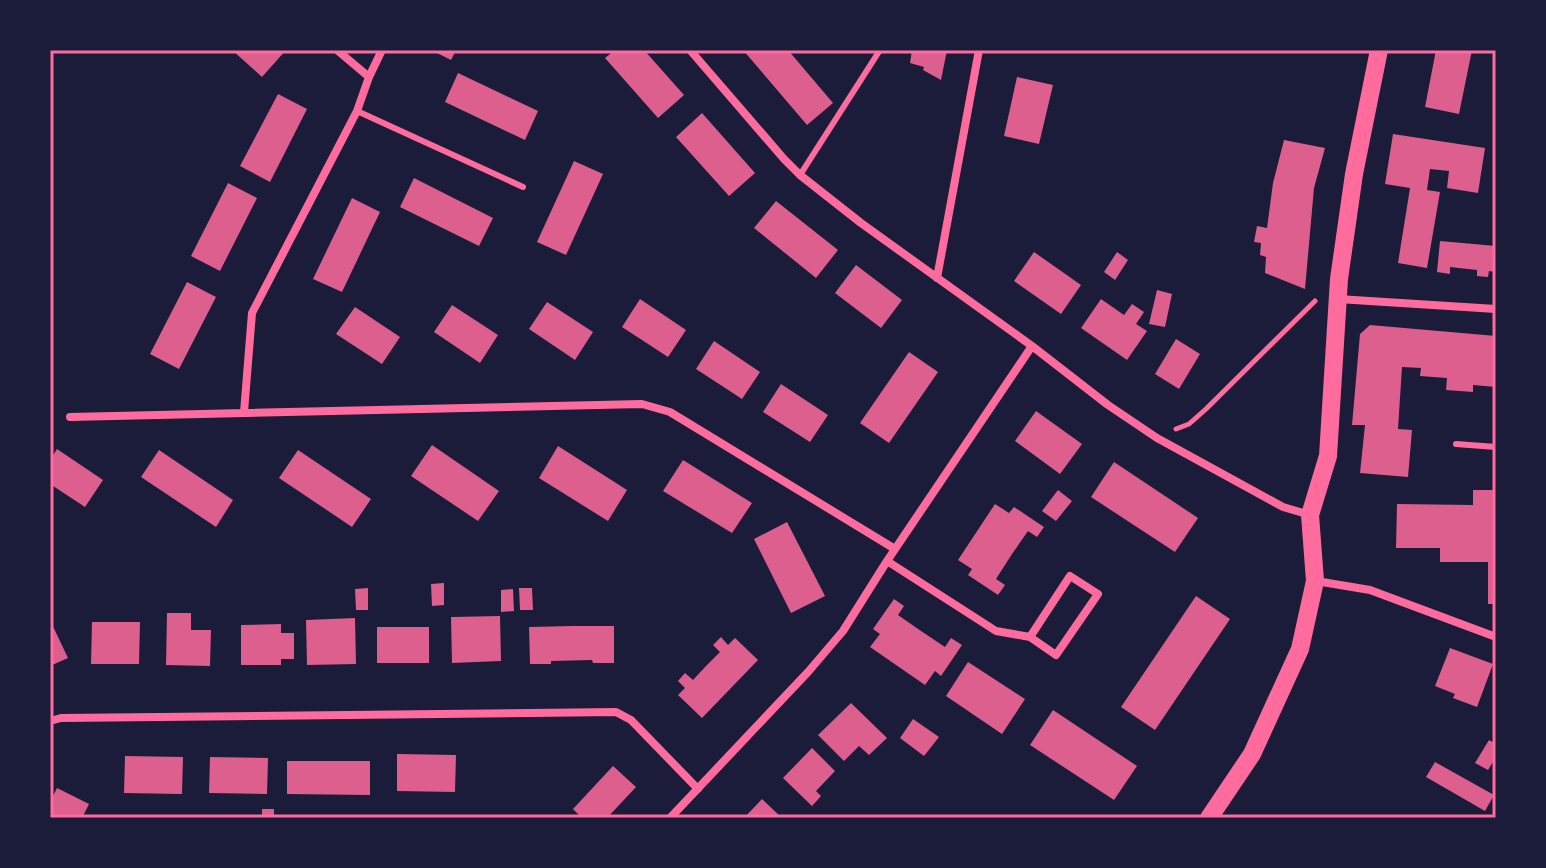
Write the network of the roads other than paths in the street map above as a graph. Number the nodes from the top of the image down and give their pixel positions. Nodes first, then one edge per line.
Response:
1 (337, 50) edge
2 (382, 50) edge
3 (690, 50) edge
4 (880, 50) edge
5 (979, 50) edge
6 (1379, 50) edge
7 (369, 77) junction
8 (357, 111) junction
9 (800, 175) junction
10 (523, 187) dead end
11 (937, 278) junction
12 (1338, 299) junction
13 (1496, 309) edge
14 (1032, 346) junction
15 (244, 412) junction
16 (70, 417) dead end
17 (1456, 444) dead end
18 (1496, 447) edge
19 (1310, 515) junction
20 (895, 549) junction
21 (887, 561) junction
22 (1315, 581) junction
23 (1030, 637) junction
24 (1496, 637) edge
25 (50, 721) edge
26 (698, 789) junction
27 (670, 818) edge
28 (1209, 818) edge

1 - 7 street
2 - 7 street
3 - 9 street
4 - 9 lane
5 - 11 street
6 - 12 main road
7 - 8 street
8 - 10 lane
8 - 15 street
9 - 11 street
11 - 14 street
12 - 13 street
12 - 19 main road
14 - 19 street
14 - 20 street
15 - 16 street
15 - 20 street
17 - 18 lane
19 - 22 main road
20 - 21 street
21 - 23 street
21 - 26 street
22 - 24 street
22 - 28 main road
23 - 23 street
25 - 26 street
26 - 27 street

